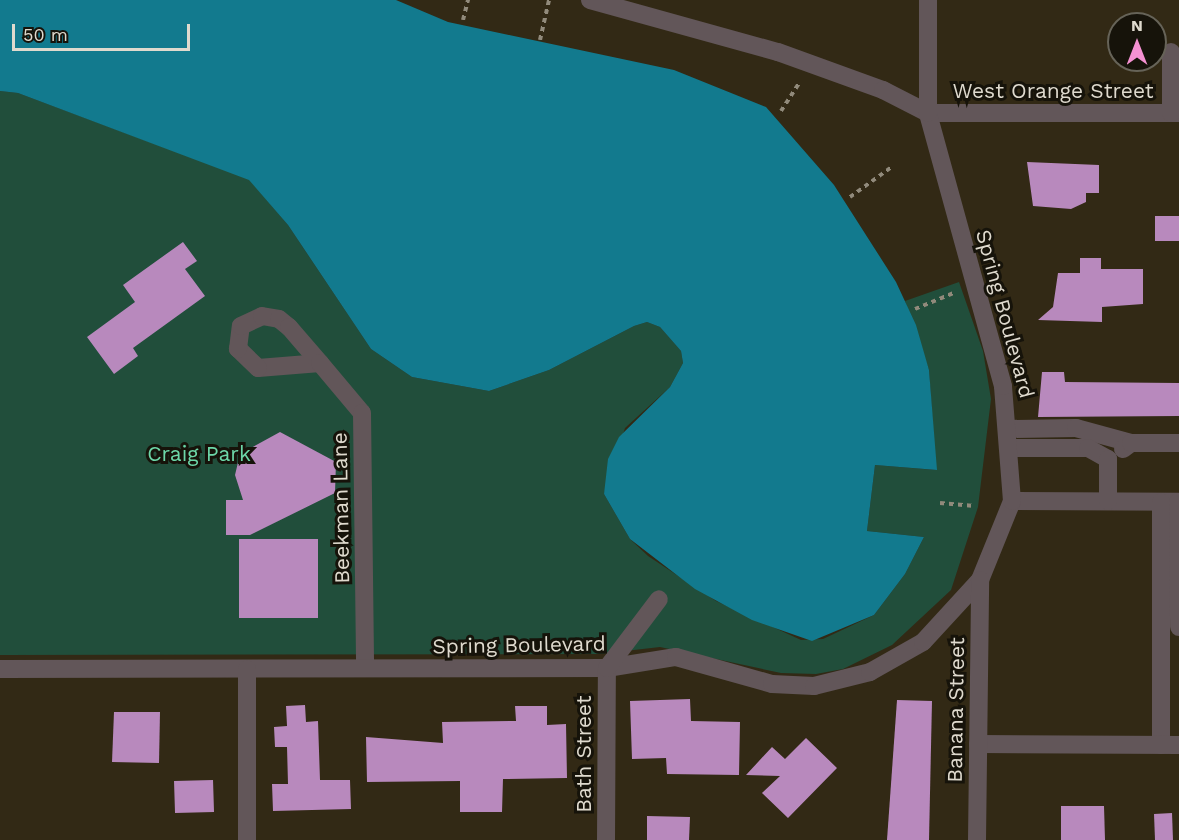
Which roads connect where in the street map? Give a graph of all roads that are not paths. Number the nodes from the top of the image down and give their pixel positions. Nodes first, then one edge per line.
1 (590, 0) edge
2 (928, 0) edge
3 (1171, 52) dead end
4 (928, 113) junction
5 (1175, 113) edge
6 (320, 363) dead end
7 (1010, 429) junction
8 (1131, 442) junction
9 (1179, 442) edge
10 (1010, 448) junction
11 (1108, 459) junction
12 (1012, 501) junction
13 (1108, 501) junction
14 (1173, 502) edge
15 (980, 580) junction
16 (659, 599) dead end
17 (1179, 627) edge
18 (365, 668) junction
19 (607, 668) junction
20 (0, 669) edge
21 (247, 669) junction
22 (978, 744) junction
23 (1170, 745) edge
24 (247, 840) edge
25 (606, 840) edge
26 (977, 840) edge

1 - 4 street
2 - 4 street, Spring Boulevard
3 - 5 street
4 - 5 street, West Orange Street
4 - 7 street, Spring Boulevard
6 - 18 street, Beekman Lane
7 - 8 street
7 - 10 street, Spring Boulevard
8 - 9 street
8 - 11 street
10 - 11 street
10 - 12 street, Spring Boulevard
11 - 13 street
12 - 13 street
12 - 15 street, Spring Boulevard
13 - 14 street
14 - 17 street
14 - 23 street
15 - 19 street, Spring Boulevard
15 - 22 street, Banana Street
16 - 19 street
18 - 19 street, Spring Boulevard
18 - 21 street, Spring Boulevard
19 - 25 street, Bath Street
20 - 21 street, Spring Boulevard
21 - 24 street
22 - 23 street
22 - 26 street, Banana Street

